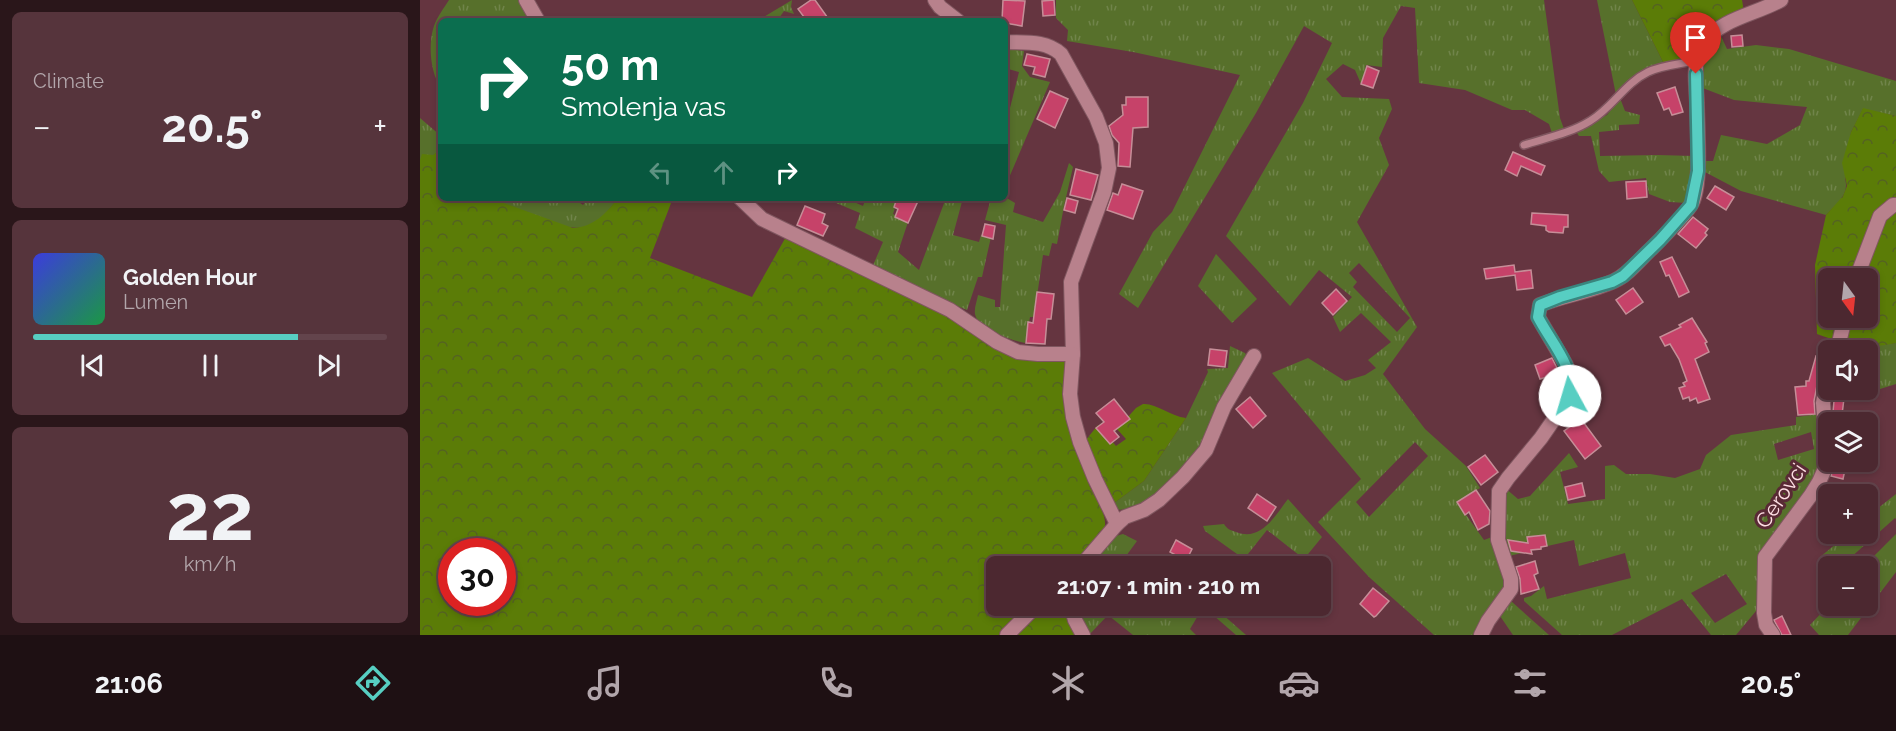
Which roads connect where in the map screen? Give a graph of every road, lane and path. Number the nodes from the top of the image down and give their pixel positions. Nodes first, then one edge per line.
1 (526, 0) edge
2 (935, 0) edge
3 (1782, 0) edge
4 (536, 18) edge
5 (954, 18) edge
6 (1008, 42) edge
7 (1698, 60) junction
8 (1524, 145) dead end
9 (744, 201) edge
10 (1896, 206) edge
11 (1860, 268) edge
12 (1073, 354) junction
13 (1254, 356) dead end
14 (1824, 400) edge
15 (1117, 524) junction
16 (1089, 556) edge
17 (1026, 616) edge
18 (1074, 616) edge
19 (1007, 635) edge
20 (1083, 635) edge
21 (1481, 635) edge
22 (1773, 635) edge

1 - 4 street
2 - 5 street
3 - 7 street
6 - 12 street
7 - 8 lane
7 - 21 street
9 - 12 street
10 - 11 street
12 - 15 street
13 - 15 street
14 - 22 street, Cerovci
15 - 16 street
17 - 19 street
18 - 20 street

